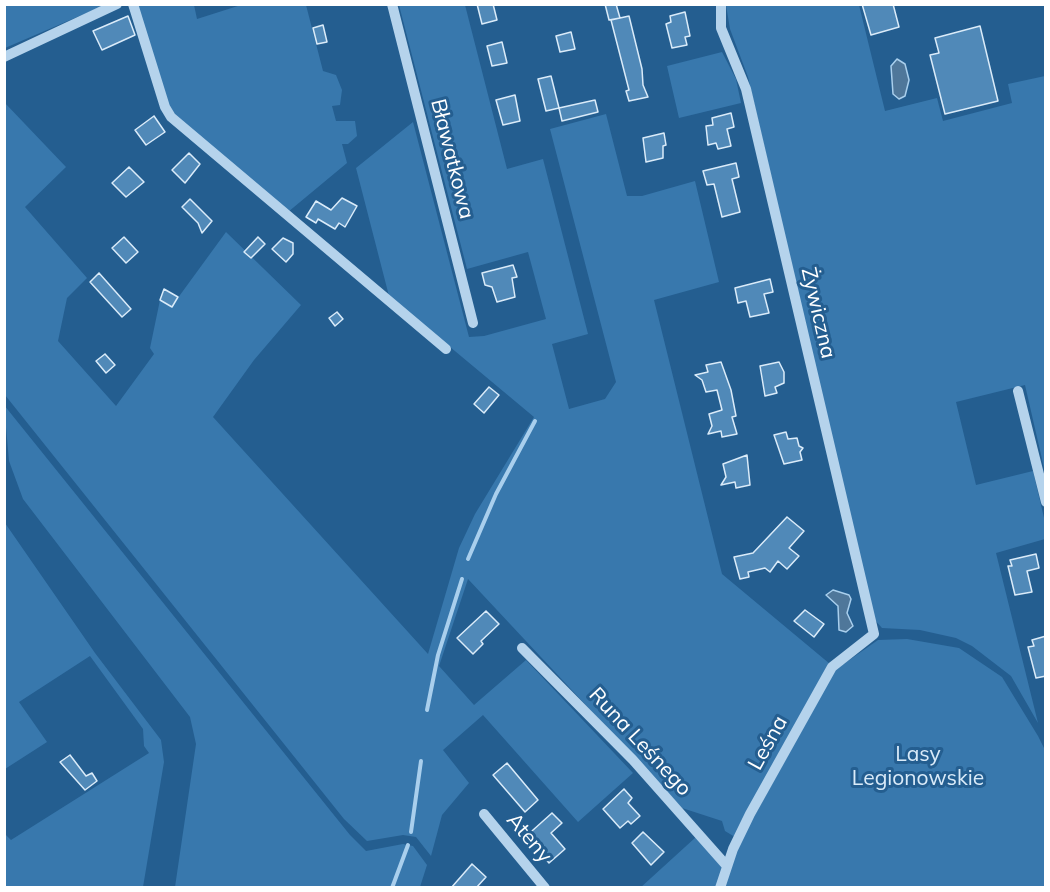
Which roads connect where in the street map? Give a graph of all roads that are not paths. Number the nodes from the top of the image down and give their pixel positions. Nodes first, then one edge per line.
1 (117, 4) edge
2 (133, 4) edge
3 (392, 4) edge
4 (721, 4) edge
5 (4, 57) edge
6 (473, 323) dead end
7 (446, 349) dead end
8 (1018, 391) dead end
9 (1046, 502) edge
10 (874, 634) joint
11 (522, 648) dead end
12 (484, 814) dead end
13 (726, 865) junction
14 (545, 888) edge
15 (720, 888) edge

1 - 5 street
2 - 7 street
3 - 6 street, Bławatkowa
4 - 10 street, Żywiczna
8 - 9 street
10 - 13 street, Leśna
11 - 13 street, Runa Leśnego
12 - 14 street, Ateny
13 - 15 street, Leśna

